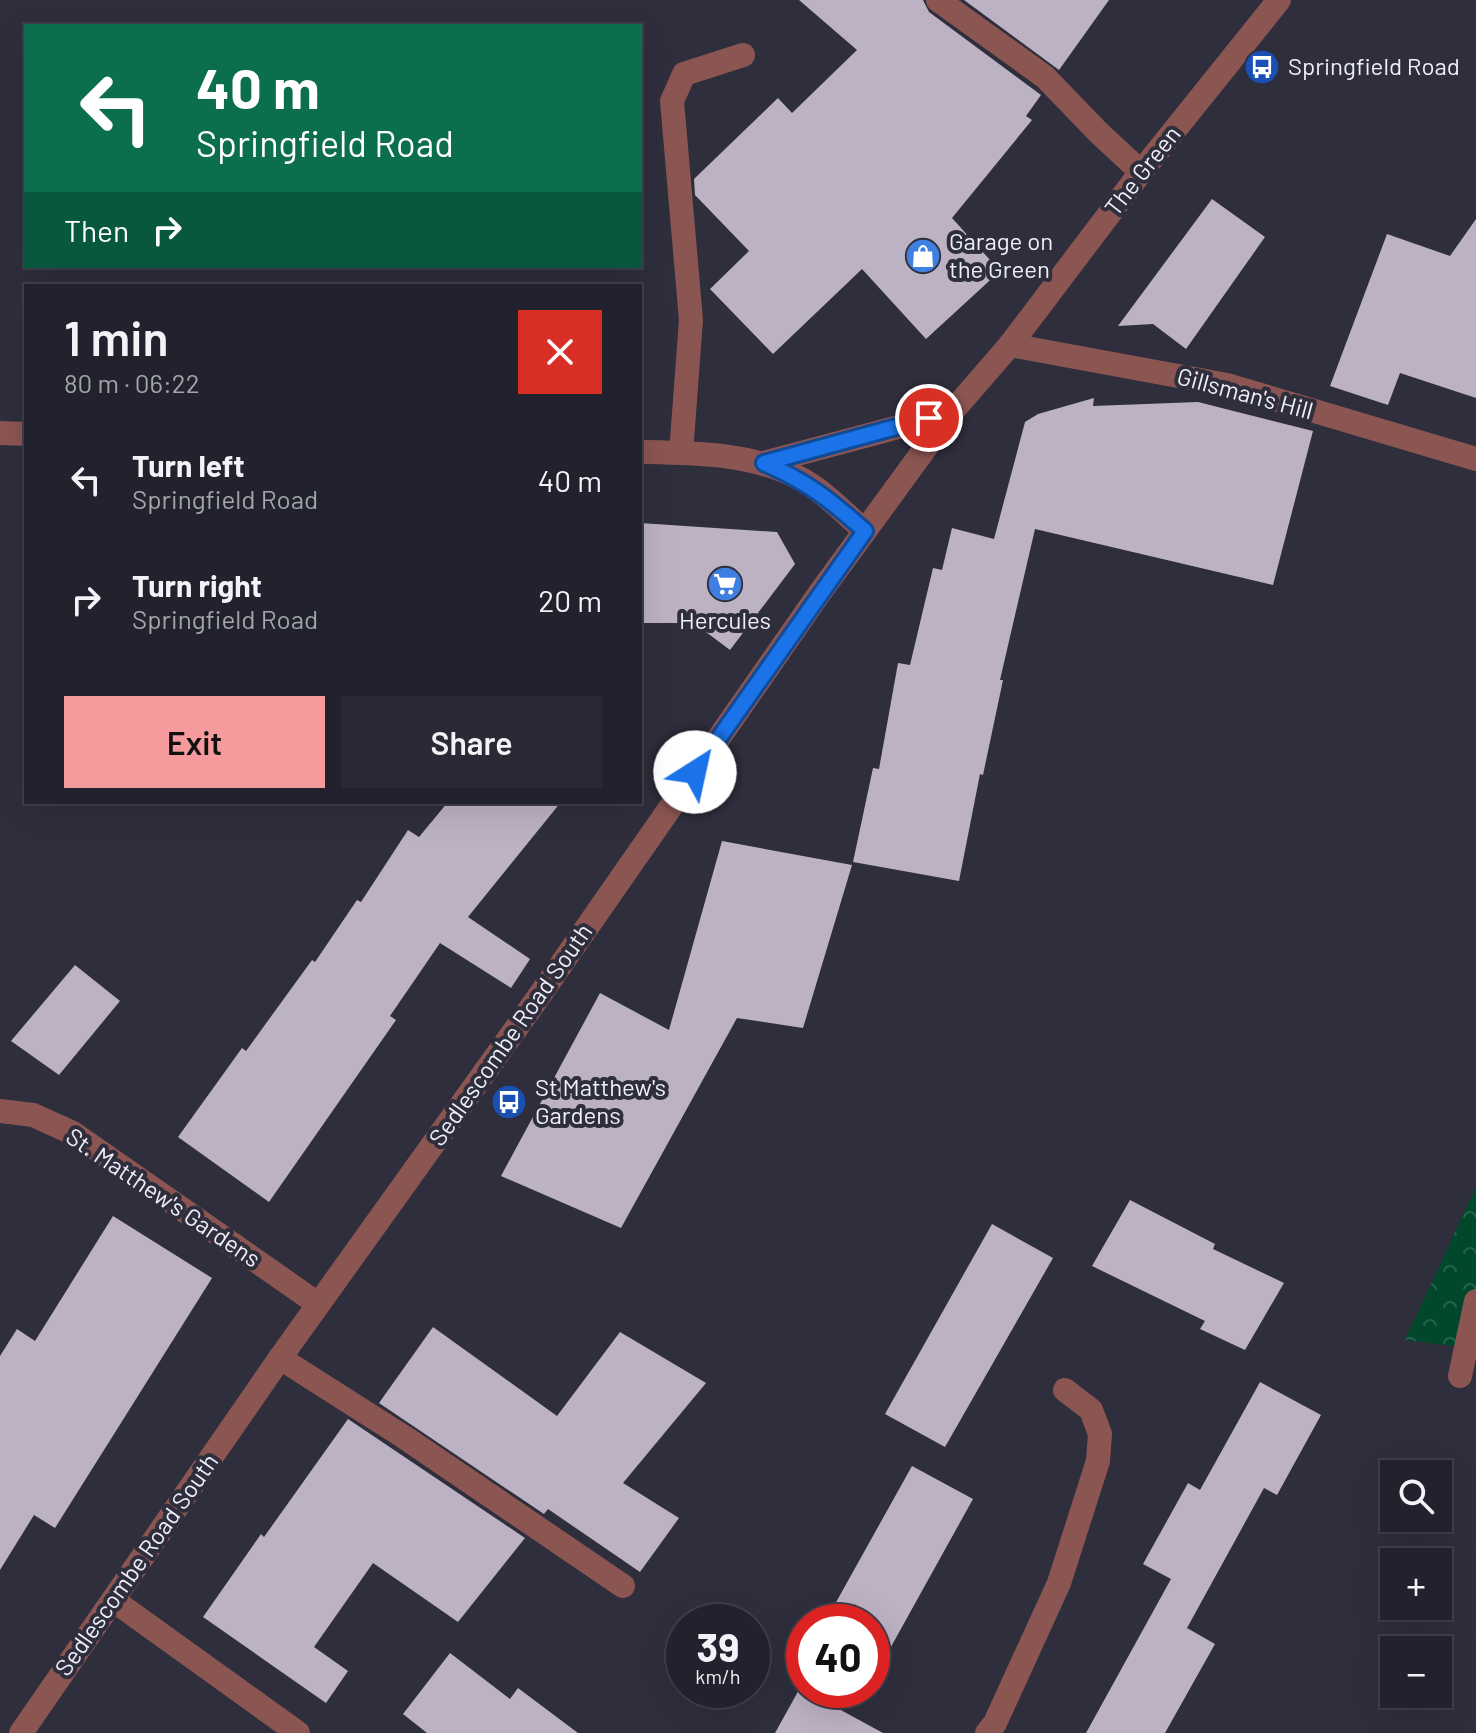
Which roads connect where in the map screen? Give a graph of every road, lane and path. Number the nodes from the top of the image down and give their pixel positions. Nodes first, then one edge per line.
1 (938, 0) edge
2 (1279, 0) edge
3 (743, 55) dead end
4 (1141, 172) junction
5 (1010, 345) junction
6 (951, 413) junction
7 (0, 433) edge
8 (24, 434) edge
9 (642, 452) edge
10 (681, 453) junction
11 (1476, 459) edge
12 (764, 463) junction
13 (865, 531) junction
14 (0, 1111) edge
15 (1476, 1301) edge
16 (318, 1304) junction
17 (280, 1358) junction
18 (1460, 1376) dead end
19 (1065, 1390) dead end
20 (623, 1586) dead end
21 (113, 1600) junction
22 (21, 1733) edge
23 (298, 1733) edge
24 (987, 1733) edge

1 - 4 street
2 - 4 street, The Green
3 - 10 street
4 - 5 street, The Green
5 - 6 street, Sedlescombe Road South
5 - 11 street, Gillsman's Hill
6 - 12 street
6 - 13 street, Sedlescombe Road South
7 - 8 street
9 - 10 street
10 - 12 street
12 - 13 street
13 - 16 street, Sedlescombe Road South
14 - 16 street, St. Matthew's Gardens
15 - 18 street
16 - 17 street, Sedlescombe Road South
17 - 20 street
17 - 21 street, Sedlescombe Road South
19 - 24 street
21 - 22 street, Sedlescombe Road South
21 - 23 street

